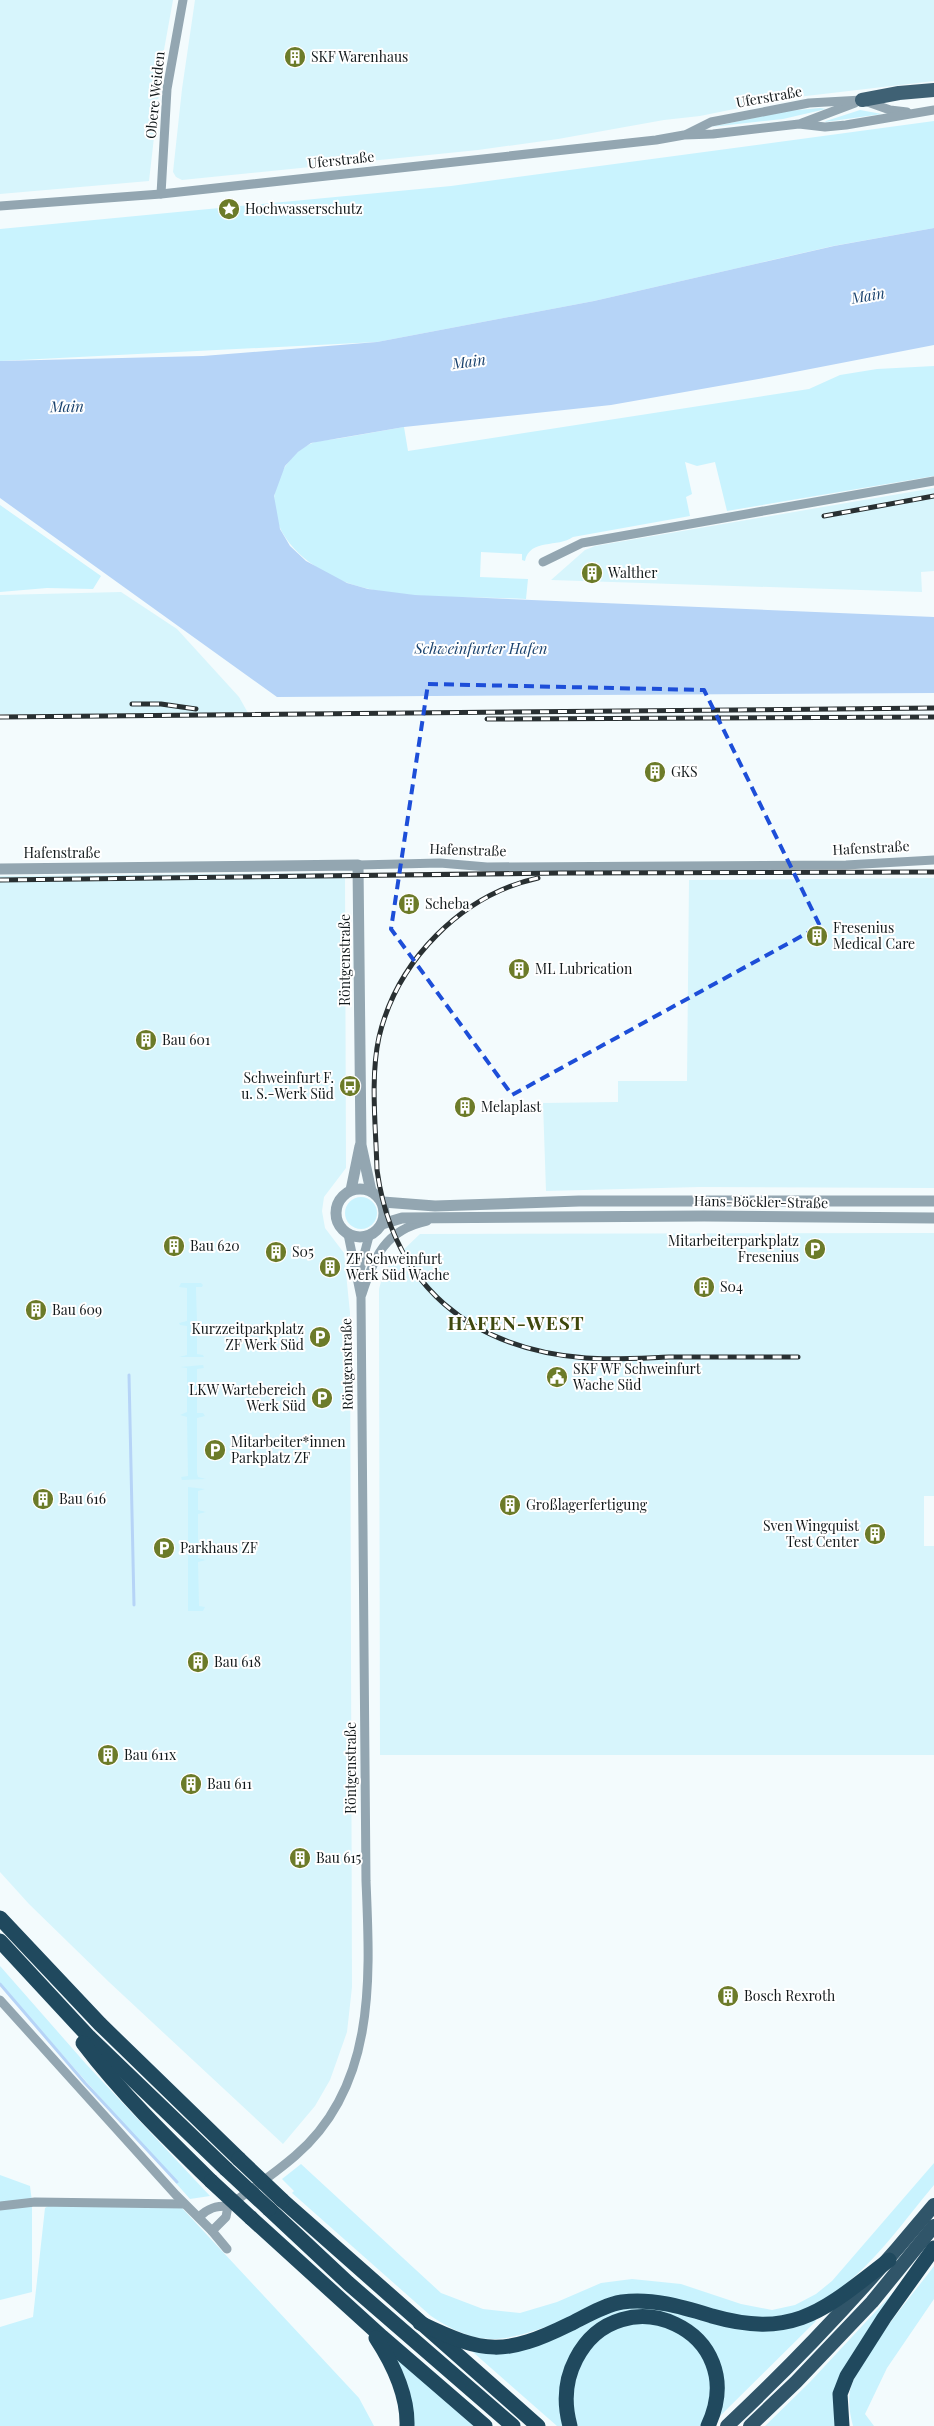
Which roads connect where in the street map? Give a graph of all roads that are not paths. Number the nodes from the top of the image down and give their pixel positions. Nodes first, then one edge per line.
1 (183, 0) edge
2 (934, 90) edge
3 (862, 100) junction
4 (934, 110) edge
5 (915, 113) junction
6 (799, 124) junction
7 (684, 135) junction
8 (162, 194) junction
9 (0, 206) edge
10 (934, 481) edge
11 (543, 562) dead end
12 (934, 860) edge
13 (358, 865) junction
14 (0, 868) edge
15 (360, 1145) junction
16 (352, 1190) junction
17 (371, 1191) junction
18 (653, 1201) junction
19 (934, 1201) edge
20 (383, 1202) junction
21 (579, 1202) junction
22 (869, 1202) junction
23 (512, 1203) junction
24 (579, 1216) junction
25 (653, 1216) junction
26 (512, 1218) junction
27 (934, 1218) edge
28 (435, 1219) junction
29 (869, 1219) junction
30 (382, 1224) junction
31 (348, 1234) junction
32 (369, 1236) junction
33 (358, 1277) junction
34 (361, 1297) junction
35 (0, 1918) edge
36 (0, 1942) edge
37 (0, 2000) edge
38 (54, 2000) junction
39 (184, 2204) junction
40 (934, 2205) edge
41 (0, 2206) edge
42 (228, 2206) junction
43 (199, 2217) junction
44 (934, 2226) edge
45 (212, 2231) junction
46 (934, 2248) edge
47 (226, 2249) dead end
48 (889, 2260) junction
49 (364, 2320) junction
50 (420, 2323) junction
51 (407, 2426) edge
52 (485, 2426) edge
53 (514, 2426) edge
54 (538, 2426) edge
55 (570, 2426) edge
56 (708, 2426) edge
57 (728, 2426) edge
58 (750, 2426) edge
59 (842, 2426) edge

1 - 8 street, Obere Weiden
2 - 3 main road
3 - 5 street, Uferstraße
3 - 6 street, Uferstraße
3 - 7 street, Uferstraße
4 - 5 street, Uferstraße
5 - 6 street, Uferstraße
6 - 7 street, Uferstraße
7 - 8 street, Uferstraße
8 - 9 street, Uferstraße
10 - 11 street
12 - 13 street, Hafenstraße
13 - 14 street, Hafenstraße
13 - 15 street, Röntgenstraße
15 - 16 street, Röntgenstraße
15 - 17 street, Röntgenstraße
16 - 17 street
16 - 31 street
17 - 20 street
18 - 21 street, Hans-Böckler-Straße
18 - 22 street, Hans-Böckler-Straße
18 - 25 street
19 - 22 street, Hans-Böckler-Straße
20 - 23 street, Hans-Böckler-Straße
20 - 30 street
21 - 23 street, Hans-Böckler-Straße
21 - 24 street
22 - 29 street
23 - 26 street
24 - 25 street, Hans-Böckler-Straße
24 - 26 street, Hans-Böckler-Straße
25 - 29 street, Hans-Böckler-Straße
26 - 28 street, Hans-Böckler-Straße
27 - 29 street, Hans-Böckler-Straße
28 - 30 street, Hans-Böckler-Straße
28 - 34 street
30 - 32 street
31 - 32 street
31 - 33 street, Röntgenstraße
32 - 33 street, Röntgenstraße
33 - 34 street, Röntgenstraße
34 - 42 street, Röntgenstraße
35 - 50 highway, bridge
36 - 38 highway
37 - 39 street
38 - 49 highway, bridge
38 - 53 highway, bridge
39 - 41 street
39 - 43 street
40 - 48 highway
42 - 43 street, Röntgenstraße
42 - 45 street, Röntgenstraße
43 - 45 street
44 - 58 highway
45 - 47 street
46 - 59 highway
48 - 50 highway
48 - 57 highway
49 - 51 highway
49 - 52 highway
50 - 54 highway
55 - 56 highway

